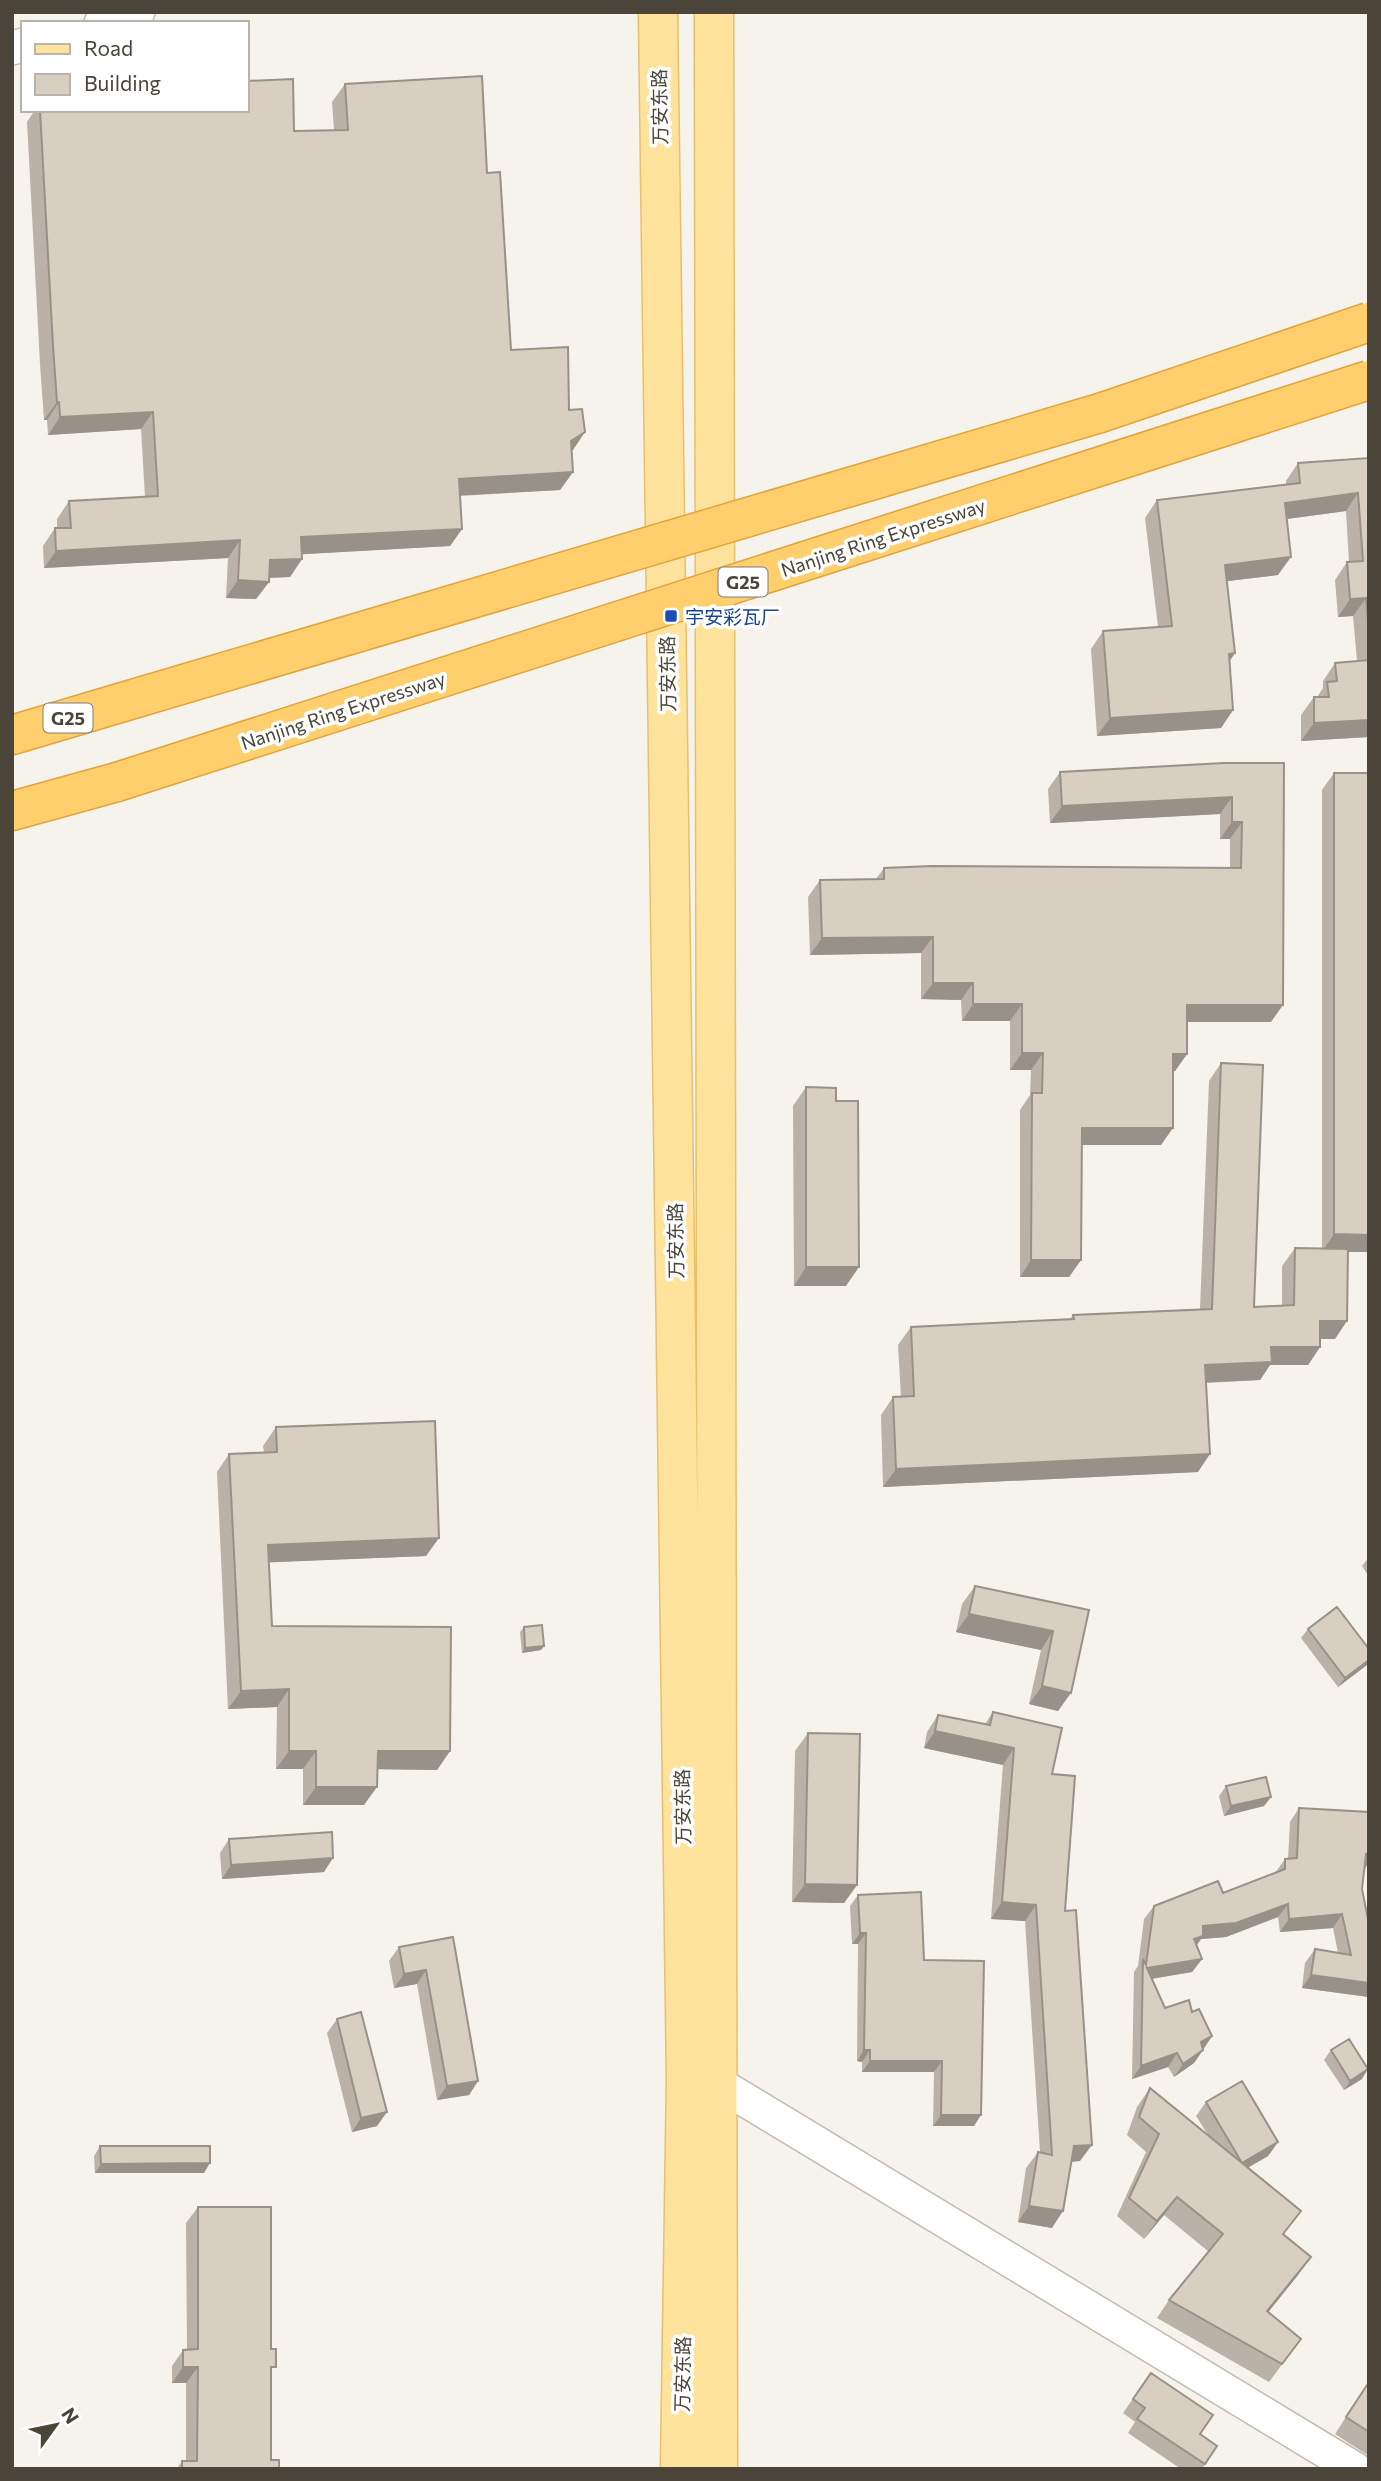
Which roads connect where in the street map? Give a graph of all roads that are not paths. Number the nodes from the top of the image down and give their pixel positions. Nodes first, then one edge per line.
1 (138, 12) edge
2 (658, 12) edge
3 (714, 12) edge
4 (108, 21) edge
5 (1369, 322) edge
6 (1369, 380) edge
7 (12, 735) edge
8 (12, 811) edge
9 (702, 2082) junction
10 (680, 2469) edge
11 (718, 2469) edge
12 (1355, 2469) edge

1 - 4 street
2 - 9 main road, 万安东路
3 - 9 main road, 万安东路
5 - 7 highway, G25, bridge
6 - 8 highway, Nanjing Ring Expressway / G25, bridge
9 - 10 main road, 万安东路
9 - 11 main road, 万安东路
9 - 12 street

